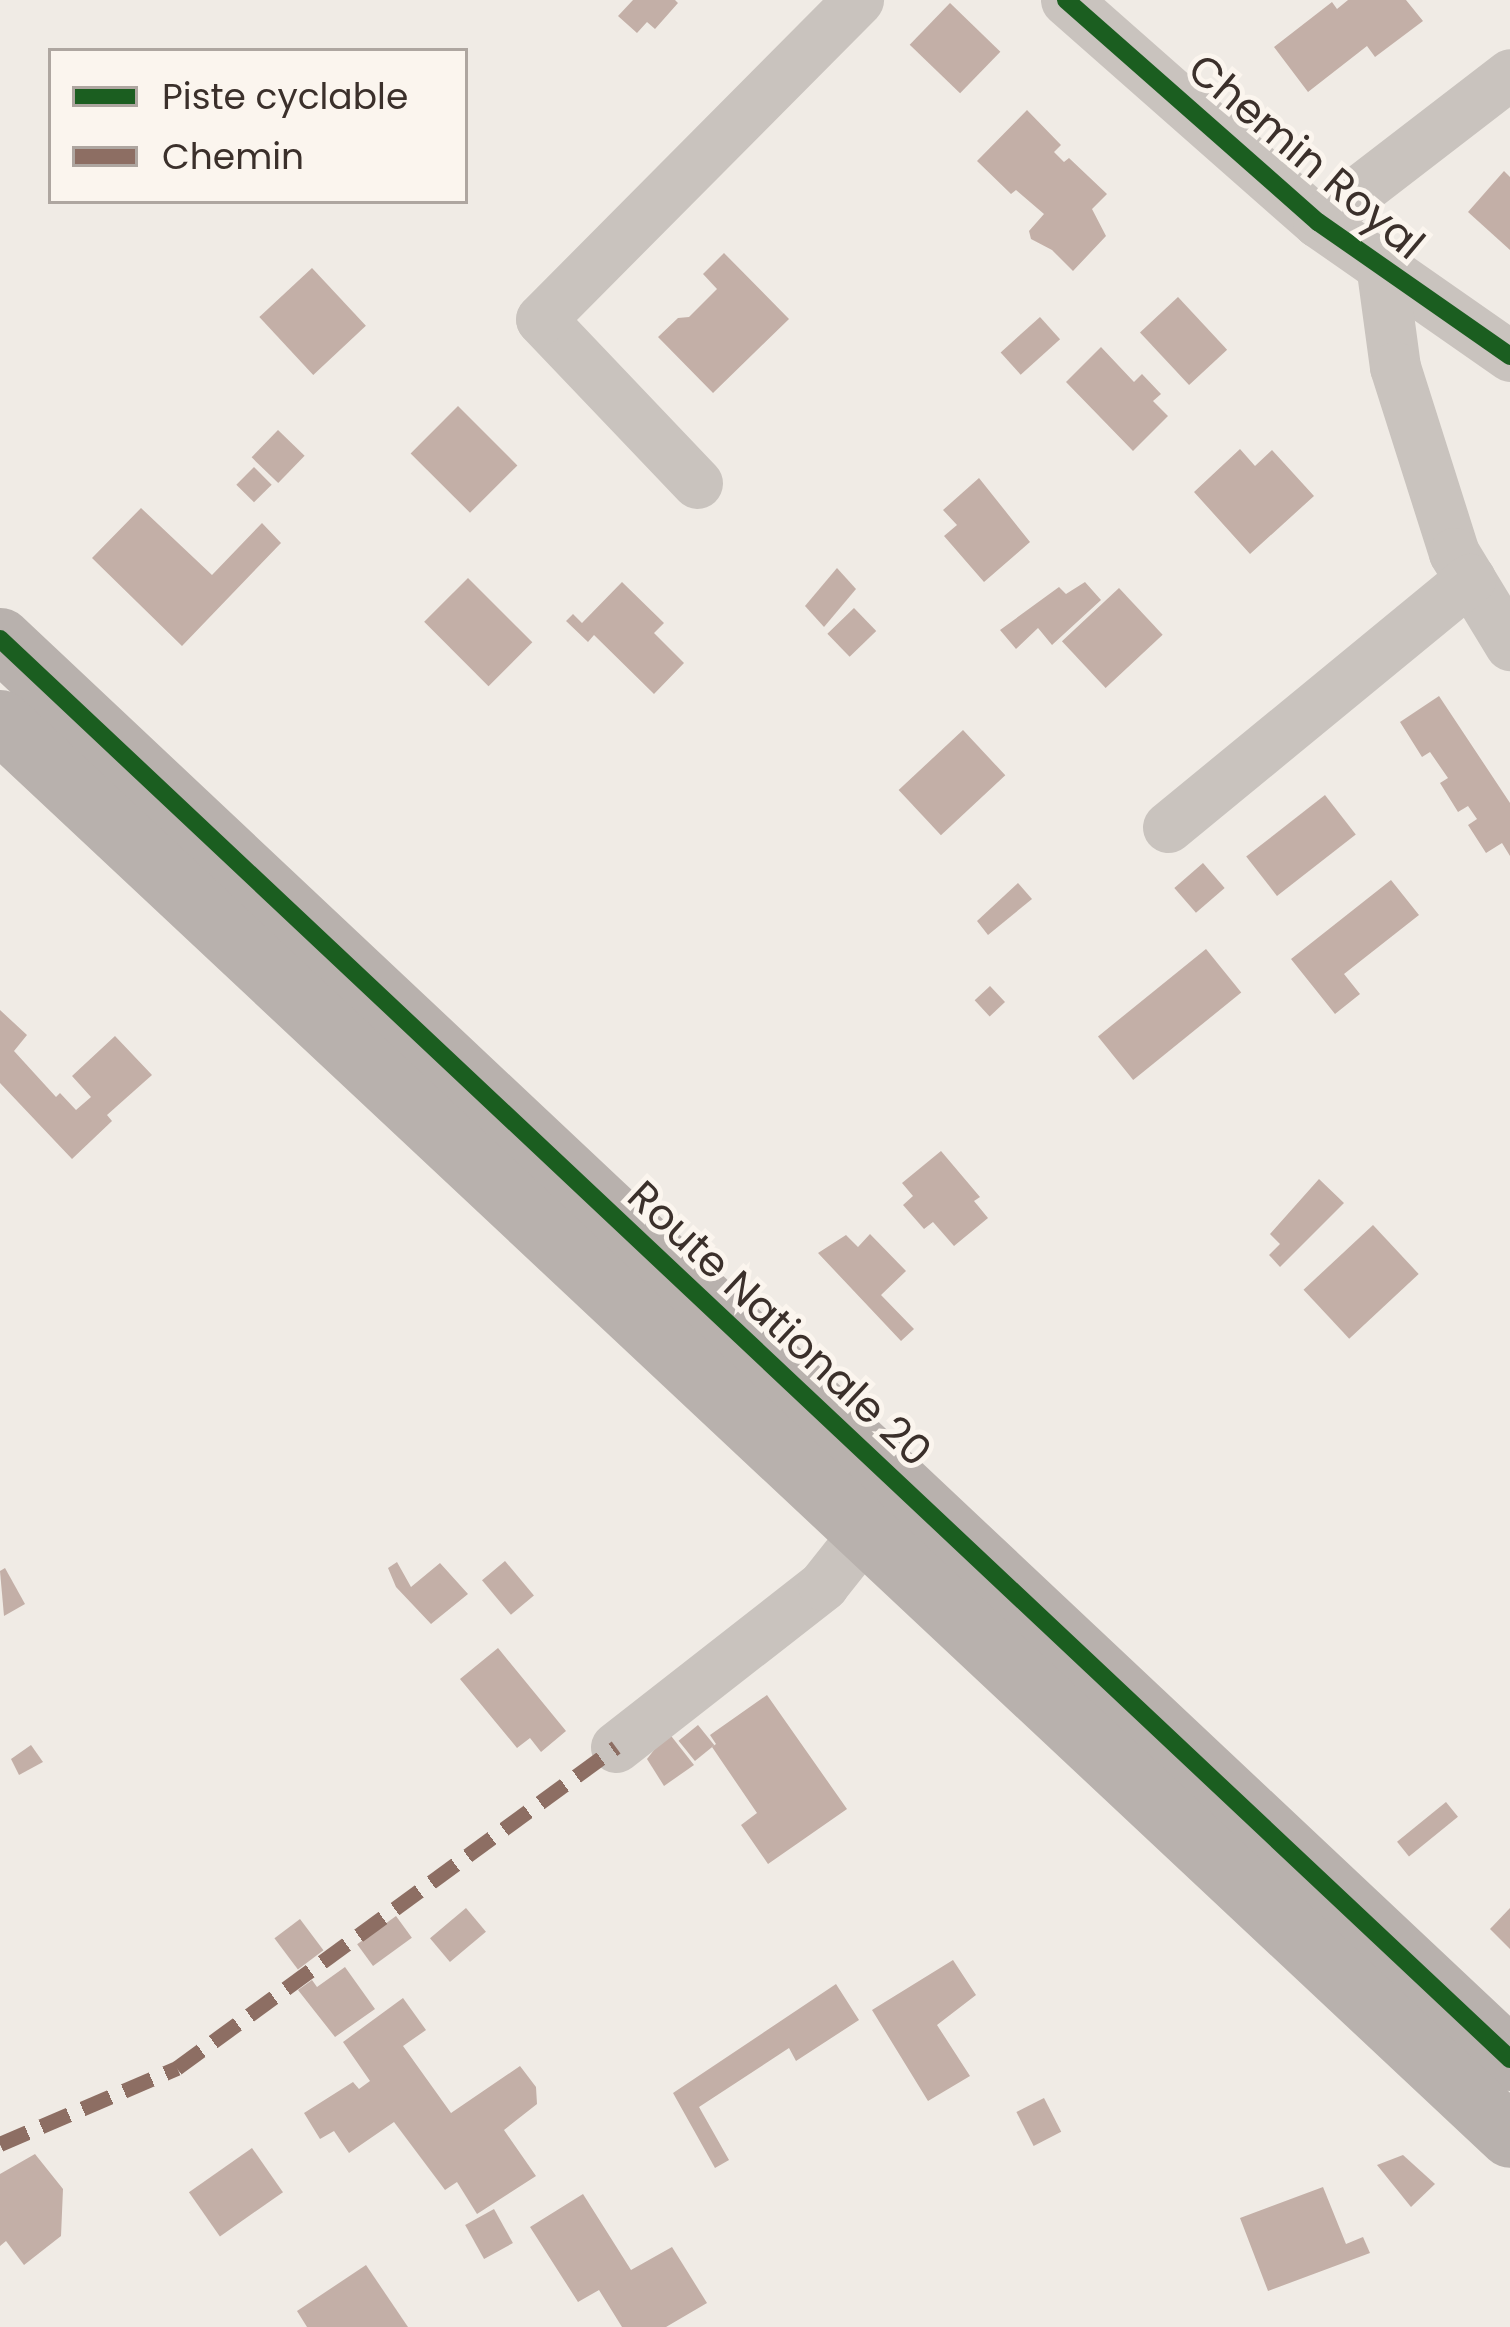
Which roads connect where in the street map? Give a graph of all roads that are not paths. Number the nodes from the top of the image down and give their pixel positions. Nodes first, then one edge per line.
1 (859, 0) edge
2 (1066, 0) edge
3 (1510, 74) edge
4 (1318, 222) junction
5 (1382, 272) junction
6 (1510, 356) edge
7 (697, 483) dead end
8 (1470, 579) junction
9 (0, 639) edge
10 (1510, 645) edge
11 (0, 721) edge
12 (1168, 827) dead end
13 (866, 1531) junction
14 (616, 1747) dead end
15 (1510, 2060) edge
16 (1510, 2136) edge

1 - 7 street
2 - 4 street, Chemin Royal
3 - 4 street
4 - 5 street, Chemin Royal
5 - 6 street, Chemin Royal
5 - 8 street
8 - 10 street
8 - 12 street
9 - 15 main road, Route Nationale 20
11 - 13 main road
13 - 14 street
13 - 16 main road

